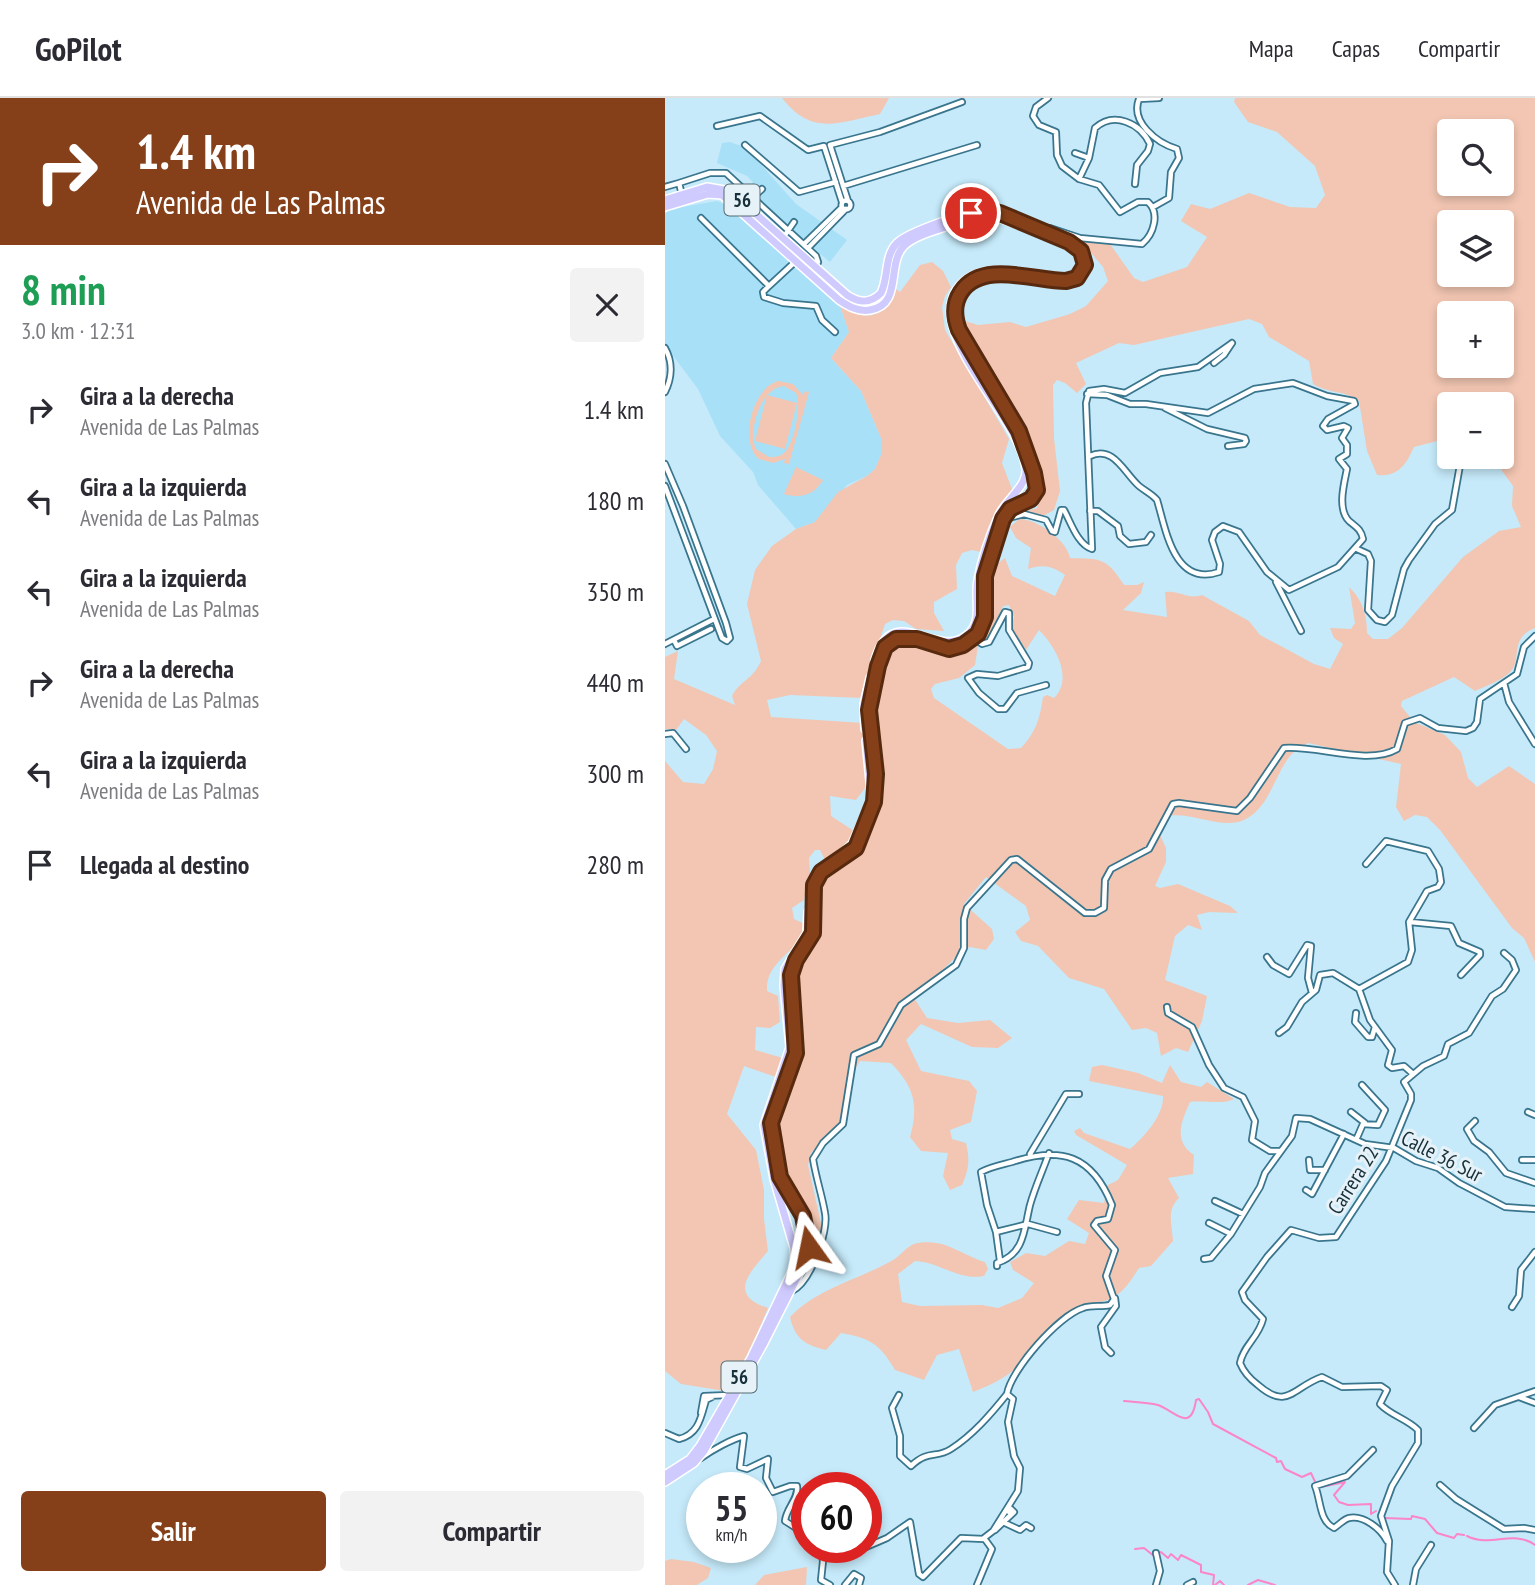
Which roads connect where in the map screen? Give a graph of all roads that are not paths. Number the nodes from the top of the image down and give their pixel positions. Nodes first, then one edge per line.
1 (1048, 98) edge
2 (1159, 98) edge
3 (962, 102) dead end
4 (717, 126) dead end
5 (745, 145) dead end
6 (977, 145) dead end
7 (1075, 153) dead end
8 (1089, 158) junction
9 (1076, 178) junction
10 (836, 182) junction
11 (679, 183) junction
12 (1135, 184) dead end
13 (843, 186) junction
14 (665, 187) edge
15 (762, 188) dead end
16 (681, 195) junction
17 (752, 198) junction
18 (665, 200) edge
19 (845, 205) junction
20 (665, 207) edge
21 (1153, 207) junction
22 (750, 208) junction
23 (701, 218) dead end
24 (793, 221) dead end
25 (787, 229) junction
26 (1042, 230) junction
27 (778, 234) junction
28 (785, 241) junction
29 (806, 246) junction
30 (796, 260) junction
31 (807, 261) junction
32 (769, 286) junction
33 (835, 332) dead end
34 (665, 348) edge
35 (1213, 363) dead end
36 (665, 392) edge
37 (1087, 394) junction
38 (1164, 407) junction
39 (1228, 446) dead end
40 (1090, 456) junction
41 (665, 464) edge
42 (1459, 469) edge
43 (1025, 480) junction
44 (1036, 481) junction
45 (665, 486) edge
46 (1014, 492) junction
47 (1023, 503) junction
48 (1090, 511) junction
49 (1151, 535) dead end
50 (996, 539) junction
51 (1357, 549) junction
52 (1274, 579) junction
53 (714, 618) junction
54 (708, 622) junction
55 (1301, 631) dead end
56 (1535, 636) edge
57 (973, 638) junction
58 (674, 640) junction
59 (665, 644) edge
60 (1504, 683) junction
61 (1046, 685) dead end
62 (665, 734) edge
63 (1535, 744) edge
64 (686, 749) dead end
65 (1366, 863) dead end
66 (1409, 922) junction
67 (1504, 953) dead end
68 (1267, 957) dead end
69 (1461, 975) dead end
70 (1359, 989) junction
71 (1313, 993) junction
72 (1167, 1007) dead end
73 (1356, 1013) dead end
74 (1375, 1027) junction
75 (1279, 1033) dead end
76 (1413, 1074) junction
77 (1362, 1085) dead end
78 (1079, 1094) dead end
79 (1351, 1112) dead end
80 (1528, 1112) dead end
81 (1535, 1115) edge
82 (1475, 1121) dead end
83 (1365, 1123) junction
84 (1344, 1134) junction
85 (1356, 1140) junction
86 (1392, 1147) junction
87 (1281, 1151) junction
88 (1049, 1153) junction
89 (1030, 1155) junction
90 (1309, 1160) dead end
91 (1522, 1160) dead end
92 (1535, 1160) edge
93 (1326, 1170) junction
94 (1535, 1183) edge
95 (1307, 1191) dead end
96 (1215, 1201) dead end
97 (797, 1206) junction
98 (1535, 1209) edge
99 (783, 1210) junction
100 (1243, 1214) junction
101 (1209, 1223) dead end
102 (1028, 1224) junction
103 (996, 1232) junction
104 (1057, 1232) dead end
105 (1231, 1234) junction
106 (809, 1247) junction
107 (794, 1248) junction
108 (1535, 1252) edge
109 (1204, 1259) dead end
110 (790, 1291) junction
111 (1114, 1299) junction
112 (1512, 1307) dead end
113 (1111, 1353) dead end
114 (1535, 1392) edge
115 (1007, 1394) junction
116 (729, 1395) junction
117 (898, 1395) dead end
118 (713, 1397) junction
119 (1518, 1397) junction
120 (1535, 1403) edge
121 (719, 1412) junction
122 (1473, 1428) dead end
123 (665, 1433) edge
124 (1373, 1450) dead end
125 (698, 1459) junction
126 (665, 1475) edge
127 (665, 1482) edge
128 (1440, 1485) dead end
129 (791, 1486) edge
130 (791, 1506) edge
131 (1010, 1513) dead end
132 (1005, 1523) junction
133 (791, 1527) edge
134 (1031, 1528) dead end
135 (1535, 1530) edge
136 (993, 1531) junction
137 (983, 1539) junction
138 (882, 1540) edge
139 (1389, 1545) junction
140 (1431, 1545) dead end
141 (1156, 1553) dead end
142 (823, 1563) edge
143 (1193, 1582) dead end
144 (830, 1585) edge
145 (845, 1585) edge
146 (859, 1585) edge
147 (977, 1585) edge
148 (1156, 1585) edge
149 (1187, 1585) edge
150 (1395, 1585) edge
151 (1413, 1585) edge

1 - 9 street
2 - 21 street
3 - 13 street
4 - 10 street
5 - 10 street
6 - 13 street
7 - 8 street
8 - 9 street
8 - 12 street
9 - 21 street
10 - 19 street
11 - 14 street
11 - 16 street
11 - 17 street
13 - 19 street
15 - 17 street
16 - 18 main road, 56
16 - 22 main road, 56
17 - 22 street
17 - 25 street
19 - 29 street
20 - 30 main road, 56
21 - 26 street
22 - 27 main road, 56
23 - 32 street
24 - 25 street
25 - 27 street
25 - 28 street
25 - 29 street
26 - 31 main road, 56
26 - 44 main road, 56
27 - 28 main road, 56
28 - 31 main road, 56
29 - 31 street
30 - 32 street
30 - 43 main road, 56
32 - 33 street
34 - 36 street
35 - 37 street
37 - 38 street
37 - 40 street
38 - 39 street
38 - 51 street
40 - 48 street
40 - 52 street
41 - 53 street
42 - 51 street
43 - 44 main road
43 - 46 main road, 56
44 - 47 main road
45 - 53 street
46 - 47 main road
46 - 99 main road, 56
47 - 50 main road
48 - 49 street
48 - 50 street
50 - 57 main road
51 - 52 street
52 - 55 street
53 - 54 street
54 - 58 street
54 - 58 street
56 - 60 street
57 - 61 street
57 - 97 main road
58 - 59 street
60 - 63 street
60 - 110 street
62 - 64 street
65 - 66 street
66 - 69 street
66 - 70 street
67 - 76 street
68 - 71 street
70 - 71 street
70 - 74 street
71 - 75 street
72 - 87 street
73 - 74 street
74 - 76 street
76 - 86 street, Carrera 22
77 - 83 street
78 - 89 street
79 - 83 street
80 - 81 street
82 - 94 street
83 - 85 street
84 - 85 street, Calle 36 Sur
84 - 87 street, Calle 36 Sur
84 - 93 street
85 - 86 street, Calle 36 Sur
86 - 98 street, Calle 36 Sur
86 - 139 street, Carrera 22
87 - 100 street
88 - 89 street
88 - 102 street
88 - 111 street
89 - 103 street
90 - 93 street
91 - 92 street
93 - 95 street
96 - 100 street
97 - 99 main road
97 - 106 main road
99 - 107 main road, 56
100 - 105 street
101 - 105 street
102 - 103 street
102 - 103 street
102 - 104 street
105 - 109 street
106 - 107 main road
106 - 110 main road, 56
107 - 116 main road, 56
108 - 112 street
110 - 125 main road, 56
111 - 113 street
111 - 115 street
114 - 119 street
114 - 120 street
115 - 117 street
115 - 136 street
116 - 118 street
116 - 121 main road, 56
118 - 121 street
118 - 123 street
119 - 120 street
119 - 122 street
121 - 126 main road, 56
124 - 139 street
125 - 127 main road, 56
125 - 129 street
128 - 135 street
130 - 133 street
131 - 132 street
132 - 134 street
132 - 136 street
136 - 137 street
137 - 138 street
137 - 147 street
139 - 150 street
140 - 151 street
141 - 148 street
142 - 144 street
143 - 149 street
145 - 146 street

